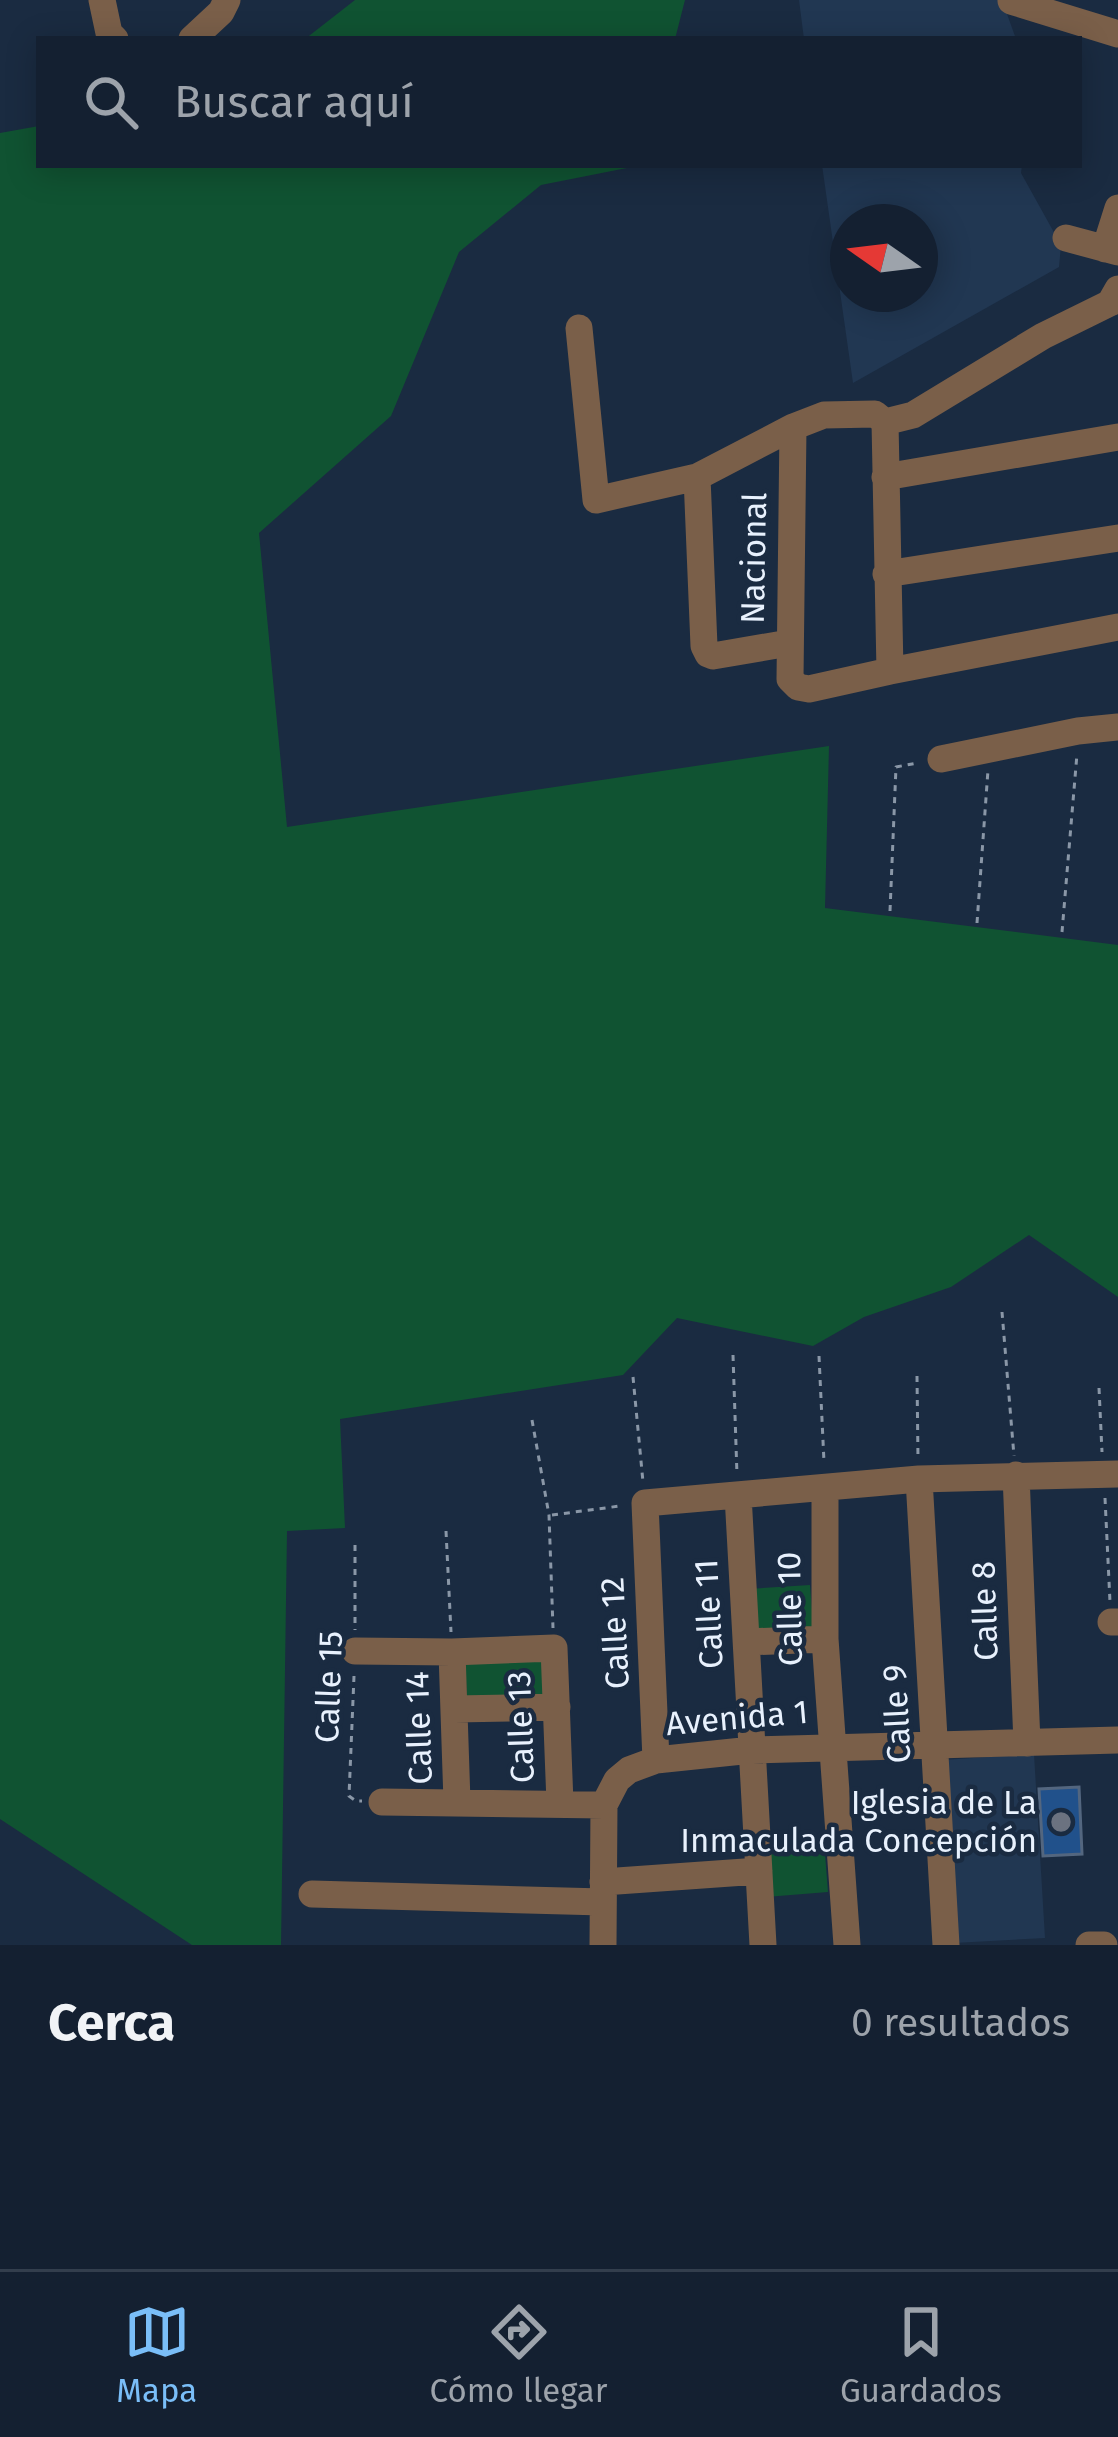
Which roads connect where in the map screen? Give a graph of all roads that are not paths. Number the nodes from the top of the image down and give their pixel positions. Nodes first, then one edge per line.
1 (102, 0) edge
2 (227, 0) edge
3 (1011, 1) edge
4 (1064, 19) edge
5 (1118, 34) edge
6 (112, 36) edge
7 (195, 36) edge
8 (1118, 208) edge
9 (1066, 238) dead end
10 (1112, 251) edge
11 (1118, 289) edge
12 (578, 328) dead end
13 (885, 422) junction
14 (793, 427) junction
15 (1118, 437) edge
16 (885, 476) junction
17 (697, 477) junction
18 (1118, 538) edge
19 (886, 574) junction
20 (1118, 627) edge
21 (788, 643) junction
22 (890, 670) junction
23 (1118, 727) edge
24 (941, 759) road end
25 (1111, 1474) edge
26 (1016, 1475) junction
27 (919, 1479) junction
28 (825, 1488) junction
29 (738, 1495) junction
30 (825, 1639) junction
31 (747, 1642) junction
32 (355, 1651) road end
33 (452, 1652) junction
34 (557, 1706) junction
35 (455, 1709) junction
36 (1118, 1740) edge
37 (1027, 1743) junction
38 (832, 1747) junction
39 (936, 1747) junction
40 (752, 1750) junction
41 (656, 1760) junction
42 (382, 1802) road end
43 (458, 1802) junction
44 (560, 1803) junction
45 (604, 1805) junction
46 (759, 1871) junction
47 (603, 1892) junction
48 (313, 1894) dead end
49 (603, 1945) edge
50 (763, 1945) edge
51 (847, 1945) edge
52 (946, 1945) edge
53 (1089, 1945) edge
54 (1104, 1945) edge

1 - 6 street
2 - 7 street
3 - 4 street
4 - 5 street
8 - 10 street
9 - 10 street
11 - 13 street
12 - 17 street
13 - 14 street
13 - 16 street
14 - 17 street
14 - 21 street, Nacional
15 - 16 street
16 - 19 street
17 - 21 street
18 - 19 street
19 - 22 street
20 - 22 street
21 - 22 street, Nacional
23 - 24 street
25 - 26 street
26 - 27 street
26 - 37 street, Calle 8
27 - 28 street
27 - 39 street, Calle 9
28 - 29 street
28 - 30 street, Calle 10
29 - 31 street, Calle 11
29 - 41 street, Calle 12
30 - 31 street
30 - 38 street, Calle 10
31 - 40 street, Calle 11
32 - 33 street
33 - 34 street, Calle 13
33 - 35 street, Calle 14
34 - 35 street
34 - 44 street, Calle 13
35 - 43 street, Calle 14
36 - 37 street, Avenida 1
37 - 39 street, Avenida 1
38 - 39 street, Avenida 1
38 - 40 street, Avenida 1
38 - 51 street, Calle 10
39 - 52 street, Calle 9
40 - 41 street, Avenida 1
40 - 46 street, Calle 11
41 - 45 street, Avenida 1
42 - 43 street
43 - 44 street
44 - 45 street
45 - 47 street
46 - 47 street
46 - 50 street, Calle 11
47 - 48 street
47 - 49 street
53 - 54 street

